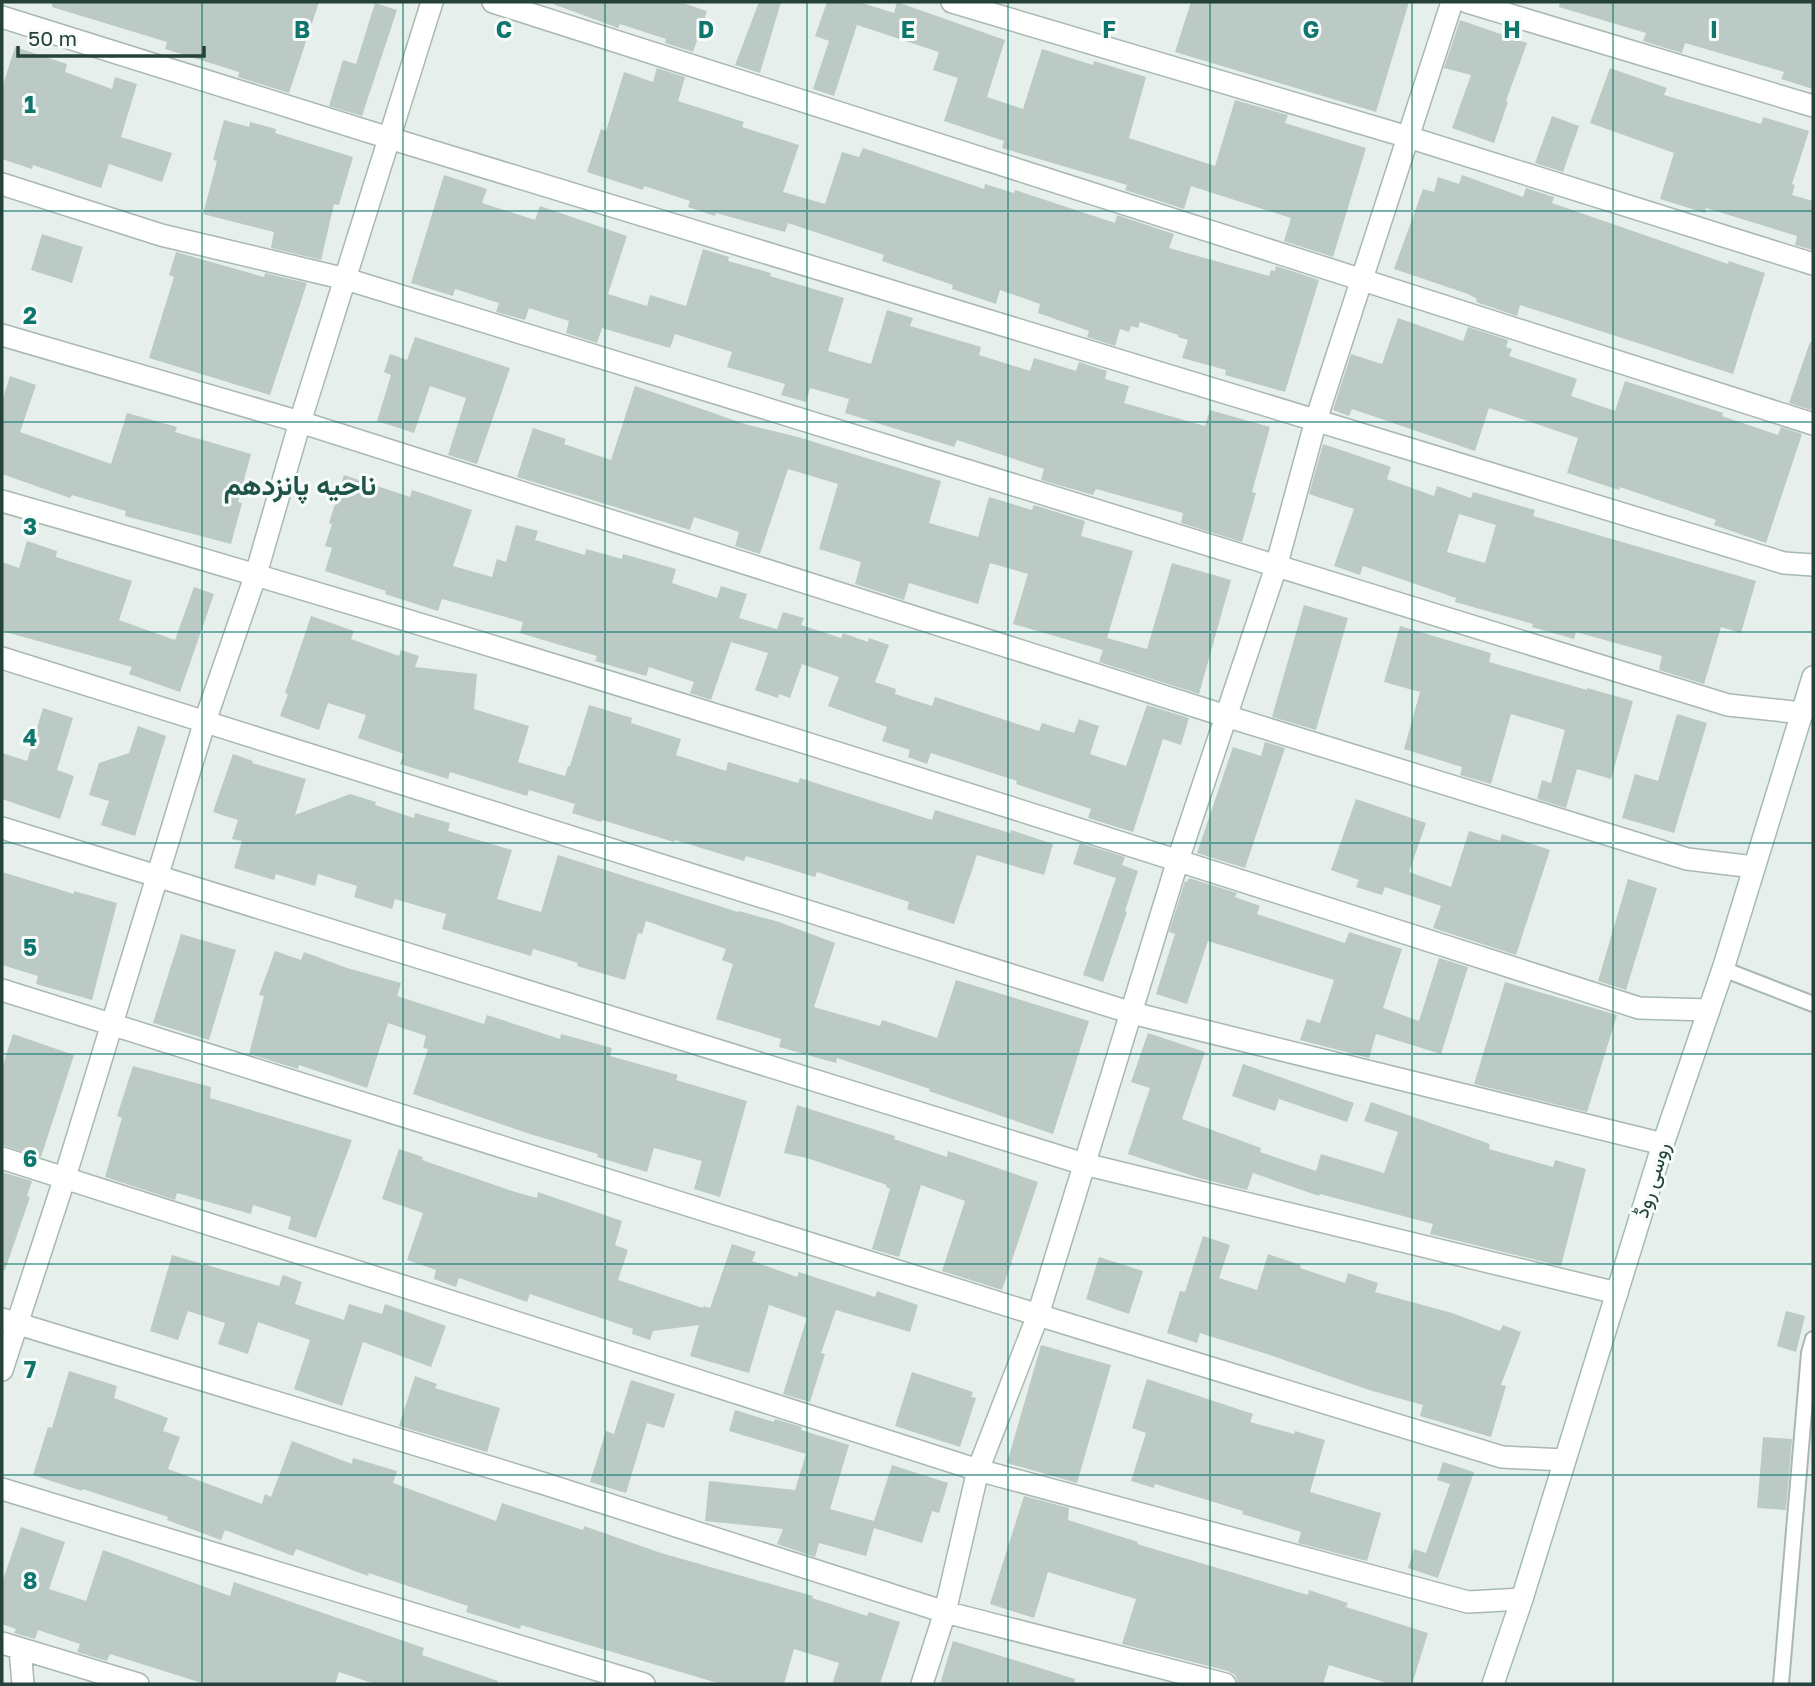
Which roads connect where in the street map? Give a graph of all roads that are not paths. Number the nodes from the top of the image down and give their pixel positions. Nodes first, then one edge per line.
1 (432, 2) edge
2 (493, 2) edge
3 (952, 2) edge
4 (1452, 2) edge
5 (1467, 2) edge
6 (2, 17) edge
7 (1813, 106) edge
8 (1408, 137) junction
9 (389, 138) junction
10 (2, 184) edge
11 (1813, 264) edge
12 (345, 279) junction
13 (1362, 281) junction
14 (2, 335) edge
15 (1316, 420) junction
16 (300, 422) junction
17 (1813, 424) edge
18 (2, 500) edge
19 (1813, 565) edge
20 (1276, 567) junction
21 (256, 573) junction
22 (2, 658) edge
23 (1813, 677) edge
24 (1803, 713) junction
25 (1226, 716) junction
26 (205, 721) junction
27 (2, 828) edge
28 (1178, 860) junction
29 (1754, 867) junction
30 (158, 876) junction
31 (1723, 970) junction
32 (2, 990) edge
33 (1813, 1004) edge
34 (1709, 1010) junction
35 (1132, 1013) junction
36 (112, 1023) junction
37 (1663, 1144) junction
38 (2, 1158) edge
39 (1084, 1164) junction
40 (65, 1177) junction
41 (1617, 1293) junction
42 (1038, 1315) junction
43 (9, 1321) edge
44 (1813, 1339) edge
45 (2, 1370) edge
46 (1565, 1460) junction
47 (978, 1470) junction
48 (2, 1489) edge
49 (1522, 1599) junction
50 (945, 1612) junction
51 (11, 1646) edge
52 (23, 1684) edge
53 (138, 1684) edge
54 (645, 1684) edge
55 (922, 1684) edge
56 (1225, 1684) edge
57 (1493, 1684) edge
58 (1781, 1684) edge

1 - 9 street
2 - 13 street
3 - 8 street
4 - 8 street
5 - 7 street
6 - 9 street
8 - 11 street
8 - 13 street
9 - 12 street
9 - 15 street
10 - 12 street
12 - 16 street
12 - 20 street
13 - 15 street
13 - 17 street
14 - 16 street
15 - 19 street
15 - 20 street
16 - 21 street
16 - 25 street
18 - 21 street
20 - 24 street
20 - 25 street
21 - 26 street
21 - 28 street
22 - 26 street
23 - 24 street, روسی روڈ
24 - 29 street, روسی روڈ
25 - 28 street
25 - 29 street
26 - 30 street
26 - 35 street
27 - 30 street
28 - 34 street
28 - 35 street
29 - 31 street, روسی روڈ
30 - 36 street
30 - 39 street
31 - 33 lane
31 - 34 street, روسی روڈ
32 - 36 street
34 - 37 street, روسی روڈ
35 - 37 street
35 - 39 street
36 - 40 street
36 - 42 street
37 - 41 street, روسی روڈ
38 - 40 street
39 - 41 street
39 - 42 street
40 - 43 street
40 - 47 street
41 - 46 street, روسی روڈ
42 - 46 street
42 - 47 street
43 - 45 street
43 - 50 street
44 - 58 lane
46 - 49 street, روسی روڈ
47 - 49 street
47 - 50 street
48 - 54 street
49 - 57 street, روسی روڈ
50 - 55 street
50 - 56 street
51 - 52 street
51 - 53 street

